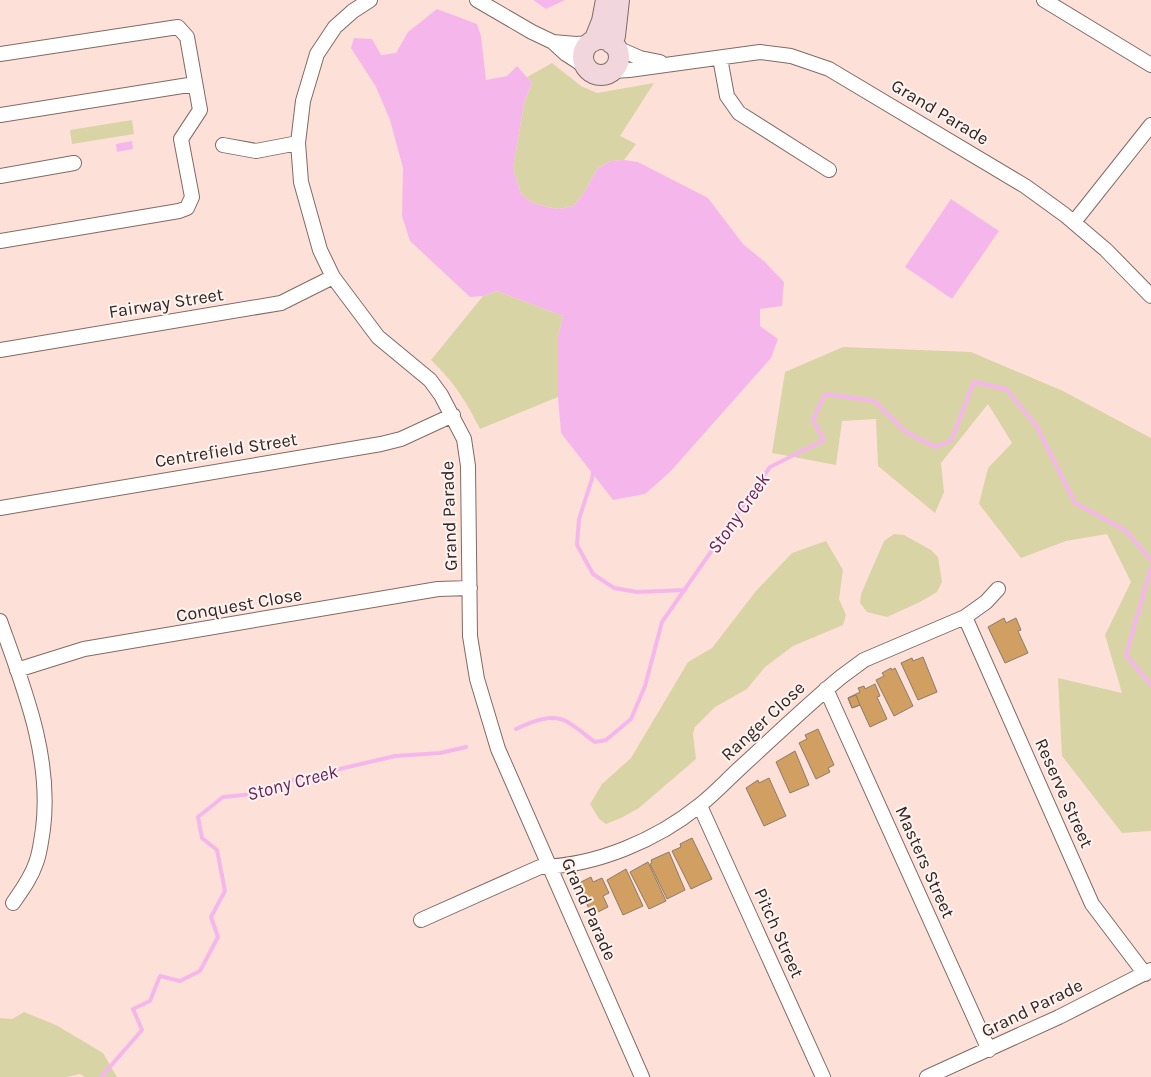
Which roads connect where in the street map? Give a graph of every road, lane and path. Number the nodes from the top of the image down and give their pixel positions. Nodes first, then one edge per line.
1 (370, 0) edge
2 (477, 0) edge
3 (606, 0) edge
4 (619, 0) edge
5 (1044, 0) edge
6 (553, 42) junction
7 (604, 44) junction
8 (0, 54) edge
9 (720, 58) junction
10 (671, 64) junction
11 (1151, 65) edge
12 (586, 67) junction
13 (613, 71) junction
14 (195, 84) junction
15 (0, 115) edge
16 (1151, 125) edge
17 (298, 143) junction
18 (223, 145) dead end
19 (74, 163) dead end
20 (829, 170) dead end
21 (0, 176) edge
22 (1074, 222) junction
23 (0, 241) edge
24 (333, 277) junction
25 (1151, 296) edge
26 (0, 350) edge
27 (453, 415) junction
28 (0, 508) edge
29 (470, 588) junction
30 (998, 589) dead end
31 (965, 617) junction
32 (0, 621) edge
33 (17, 670) junction
34 (826, 689) junction
35 (700, 806) junction
36 (549, 867) junction
37 (13, 903) dead end
38 (421, 920) dead end
39 (1148, 972) edge
40 (989, 1050) junction
41 (642, 1077) edge
42 (823, 1077) edge
43 (927, 1077) edge

1 - 17 street, Grand Parade
2 - 6 street, Grand Parade
3 - 7 street
4 - 7 street
5 - 11 street
6 - 7 street, Grand Parade
6 - 12 street, Grand Parade
7 - 10 street, Grand Parade
7 - 12 street
7 - 13 street
8 - 14 street
9 - 10 street, Grand Parade
9 - 20 street
9 - 22 street, Grand Parade
10 - 13 street, Grand Parade
12 - 13 street
14 - 15 street
14 - 23 street
16 - 22 street
17 - 18 street
17 - 24 street, Grand Parade
19 - 21 street
22 - 25 street, Grand Parade
24 - 26 street, Fairway Street
24 - 27 street, Grand Parade
27 - 28 street, Centrefield Street
27 - 29 street, Grand Parade
29 - 33 street, Conquest Close
29 - 36 street, Grand Parade
30 - 31 street, Ranger Close
31 - 34 street, Ranger Close
31 - 39 street, Reserve Street
32 - 33 street
33 - 37 street
34 - 35 street, Ranger Close
34 - 40 street, Masters Street
35 - 36 street, Ranger Close
35 - 42 street, Pitch Street
36 - 38 street, Ranger Close
36 - 41 street, Grand Parade
39 - 40 street, Grand Parade
40 - 43 street, Grand Parade

